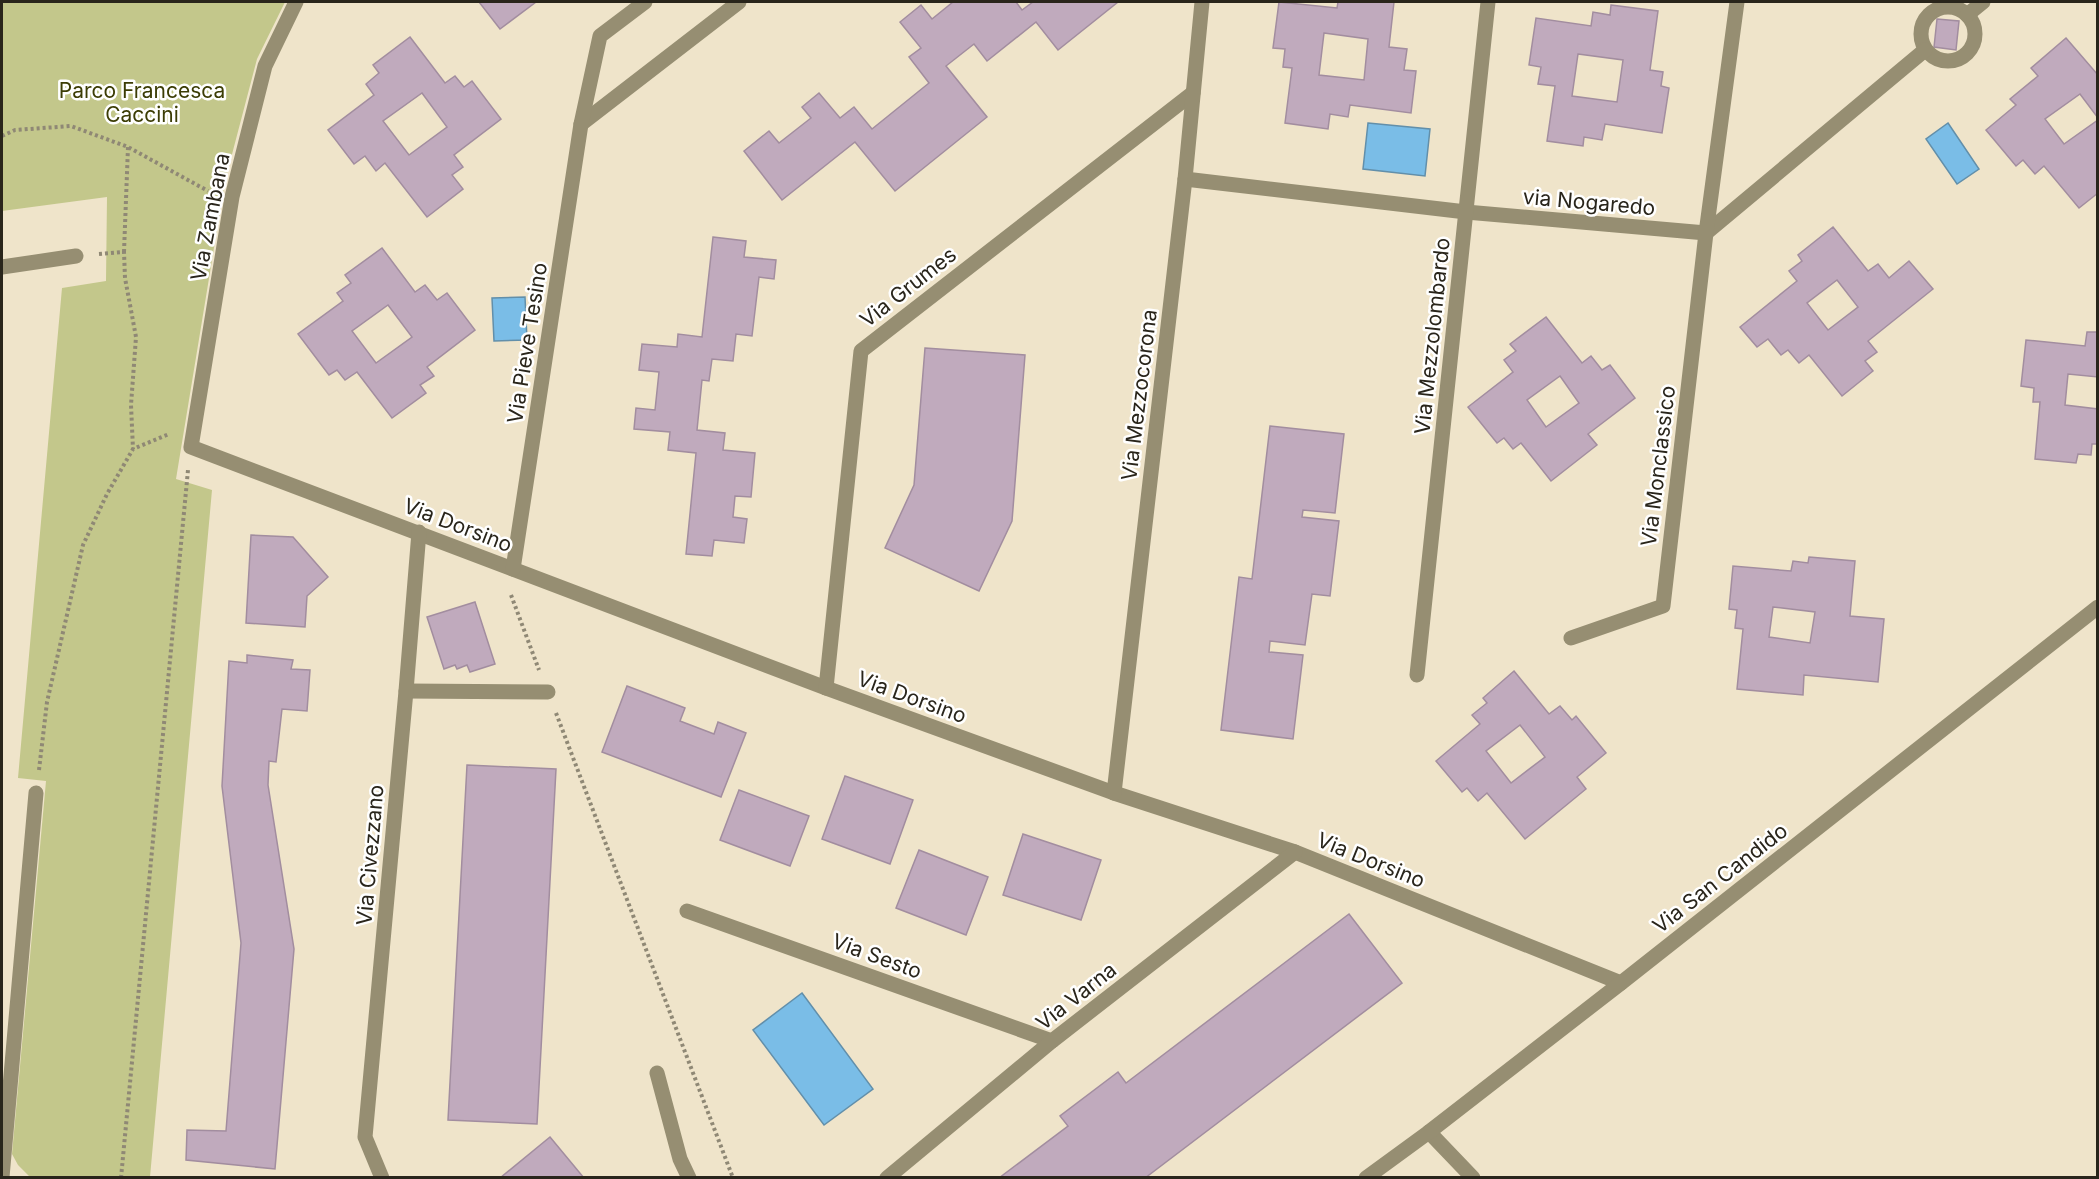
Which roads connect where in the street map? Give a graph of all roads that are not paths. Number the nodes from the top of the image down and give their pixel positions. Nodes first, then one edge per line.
1 (296, 2) edge
2 (645, 2) edge
3 (739, 2) edge
4 (1202, 2) edge
5 (1488, 2) edge
6 (1737, 2) edge
7 (1983, 2) edge
8 (1967, 15) junction
9 (1925, 50) junction
10 (1193, 93) junction
11 (581, 124) junction
12 (1185, 179) junction
13 (1466, 212) junction
14 (1706, 233) junction
15 (76, 256) road end
16 (2, 267) edge
17 (191, 447) joint
18 (418, 532) junction
19 (513, 569) junction
20 (2097, 607) edge
21 (1571, 638) dead end
22 (1417, 675) dead end
23 (826, 688) junction
24 (406, 691) junction
25 (548, 692) road end
26 (36, 793) road end
27 (1114, 793) junction
28 (1295, 852) junction
29 (687, 911) dead end
30 (1621, 983) junction
31 (1052, 1041) junction
32 (657, 1073) dead end
33 (1429, 1132) junction
34 (2, 1177) edge
35 (382, 1178) edge
36 (689, 1178) edge
37 (887, 1178) edge
38 (1366, 1178) edge
39 (1473, 1178) edge

1 - 17 street, Via Zambana
2 - 11 street, Via Pieve Tesino
3 - 11 street
4 - 10 street, Via Mezzocorona
5 - 13 street, Via Mezzolombardo
6 - 14 street
7 - 8 street
8 - 9 street
8 - 9 street
9 - 14 street
10 - 12 street, Via Mezzocorona
10 - 23 street, Via Grumes
11 - 19 street, Via Pieve Tesino
12 - 13 street, via Nogaredo
12 - 27 street, Via Mezzocorona
13 - 14 street, via Nogaredo
13 - 22 street, Via Mezzolombardo
14 - 21 street, Via Monclassico
15 - 16 street
17 - 18 street, Via Dorsino
18 - 19 street, Via Dorsino
18 - 24 street, Via Civezzano
19 - 23 street, Via Dorsino
20 - 30 street, Via San Candido
23 - 27 street, Via Dorsino
24 - 25 street
24 - 35 street, Via Civezzano
26 - 34 street
27 - 28 street, Via Dorsino
28 - 30 street, Via Dorsino
28 - 31 street, Via Varna
29 - 31 street, Via Sesto
30 - 33 street, Via San Candido
31 - 37 street, Via Varna
32 - 36 street
33 - 38 street, Via San Candido
33 - 39 street

